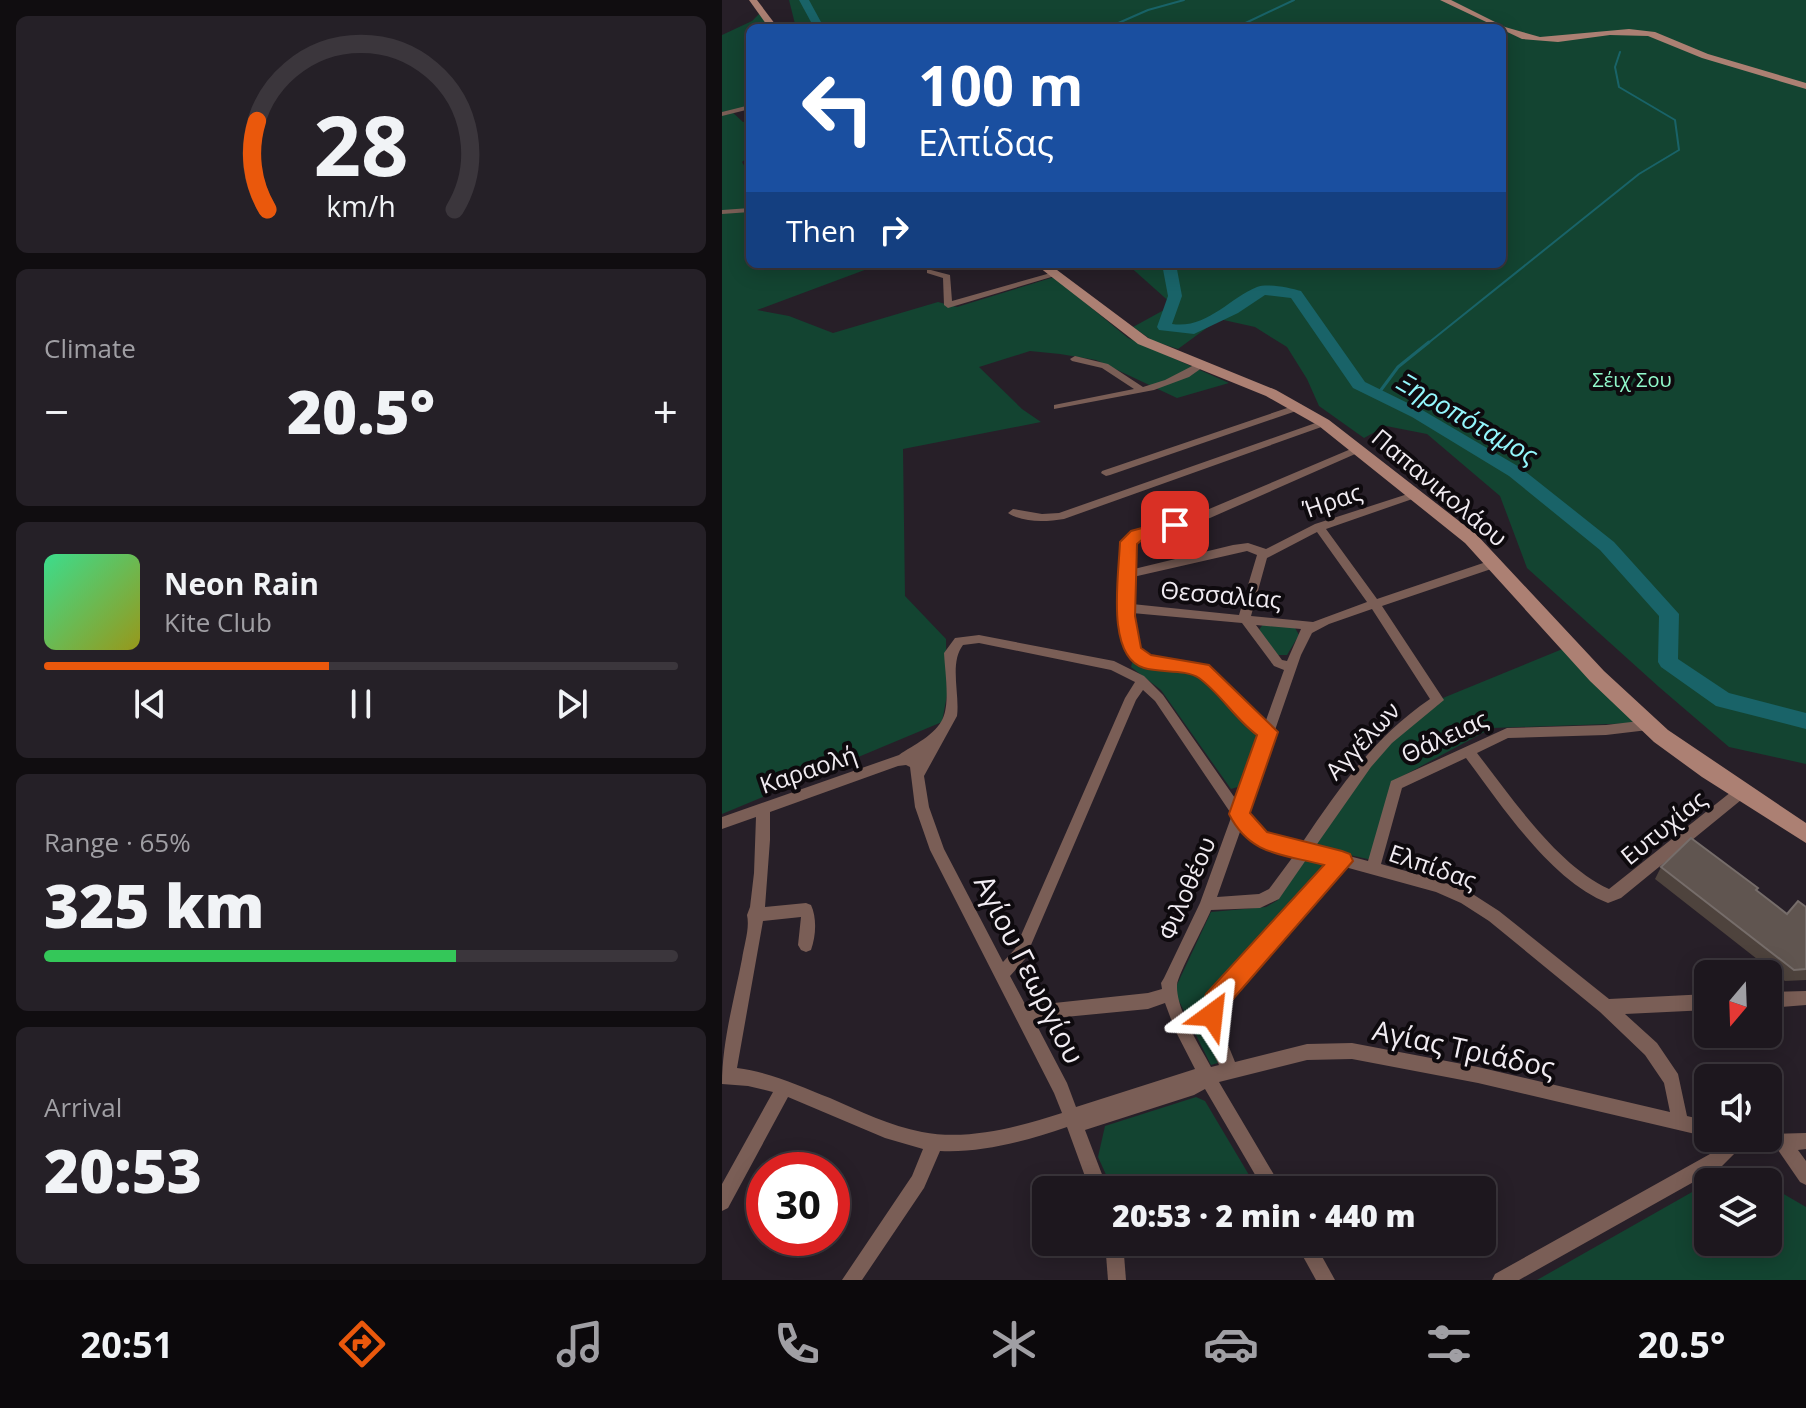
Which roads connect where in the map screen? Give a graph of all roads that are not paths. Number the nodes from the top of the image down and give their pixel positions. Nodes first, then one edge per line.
1 (753, 0) edge
2 (1444, 0) edge
3 (771, 24) edge
4 (1494, 24) edge
5 (1506, 30) edge
6 (1806, 86) edge
7 (746, 108) edge
8 (722, 114) edge
9 (746, 210) edge
10 (722, 212) edge
11 (1047, 269) edge
12 (930, 271) dead end
13 (1075, 359) dead end
14 (1201, 365) junction
15 (1140, 389) junction
16 (1057, 407) dead end
17 (1299, 407) junction
18 (1324, 423) junction
19 (1358, 449) junction
20 (1106, 473) dead end
21 (1417, 494) junction
22 (1013, 513) dead end
23 (1319, 527) junction
24 (1264, 553) junction
25 (1496, 563) junction
26 (1126, 575) junction
27 (1376, 604) junction
28 (1125, 608) junction
29 (1244, 618) junction
30 (1313, 626) junction
31 (1291, 668) junction
32 (1143, 681) junction
33 (1648, 725) junction
34 (1268, 732) junction
35 (940, 735) junction
36 (1469, 752) junction
37 (911, 764) junction
38 (1741, 792) junction
39 (763, 808) junction
40 (1239, 814) junction
41 (722, 823) edge
42 (1806, 834) edge
43 (1305, 851) junction
44 (1342, 861) junction
45 (1373, 868) junction
46 (1207, 904) junction
47 (754, 915) junction
48 (806, 945) dead end
49 (1002, 974) junction
50 (1168, 995) junction
51 (1806, 998) edge
52 (1782, 999) edge
53 (1694, 1003) edge
54 (1606, 1007) junction
55 (1022, 1014) junction
56 (1231, 1071) junction
57 (724, 1076) edge
58 (1209, 1076) junction
59 (784, 1088) junction
60 (1072, 1119) junction
61 (1680, 1122) junction
62 (1694, 1126) edge
63 (1806, 1141) edge
64 (935, 1142) junction
65 (1783, 1142) joint
66 (1725, 1152) edge
67 (1094, 1176) edge
68 (1266, 1176) edge
69 (1806, 1176) edge
70 (722, 1202) edge
71 (1115, 1256) edge
72 (1312, 1256) edge
73 (851, 1280) edge
74 (1117, 1280) edge
75 (1326, 1280) edge
76 (1501, 1280) edge

1 - 3 main road
2 - 4 main road
5 - 6 main road
7 - 8 street
9 - 10 street
11 - 12 street
11 - 14 main road, Παπανικολάου
13 - 15 street
14 - 15 street
14 - 17 main road, Παπανικολάου
15 - 16 street
17 - 18 main road, Παπανικολάου
17 - 20 street
18 - 19 main road, Παπανικολάου
18 - 22 street
19 - 21 main road, Παπανικολάου
19 - 26 street
21 - 23 street, Ήρας
21 - 25 main road, Παπανικολάου
23 - 24 street, Ήρας
23 - 27 street, Αγγέλων
24 - 26 street, Ήρας
24 - 29 street
25 - 27 street
25 - 33 main road, Παπανικολάου
26 - 28 street
27 - 30 street
27 - 43 street, Αγγέλων
28 - 29 street, Θεσσαλίας
28 - 34 street
29 - 30 street, Θεσσαλίας
29 - 31 street
30 - 31 street, Φιλοθέου
31 - 34 street, Φιλοθέου
32 - 35 street, Ελπίδας
32 - 40 street, Ελπίδας
32 - 49 street
33 - 36 street, Θάλειας
33 - 38 main road, Παπανικολάου
34 - 40 street, Φιλοθέου
35 - 37 street
35 - 37 street
36 - 38 street, Ευτυχίας
36 - 45 street, Θάλειας
37 - 39 street, Καραολή
37 - 49 street, Αγίου Γεωργίου
38 - 42 main road, Παπανικολάου
39 - 41 street, Καραολή
39 - 47 street
40 - 43 street, Ελπίδας
40 - 46 street, Φιλοθέου
43 - 44 street, Ελπίδας
43 - 46 street, Αγγέλων
44 - 45 street, Ελπίδας
44 - 56 street
45 - 54 street, Ελπίδας
46 - 50 street, Φιλοθέου
47 - 48 street
47 - 57 street
49 - 55 street, Αγίου Γεωργίου
50 - 55 street
50 - 58 street
51 - 52 street
53 - 54 street
54 - 61 street, Ελπίδας
55 - 60 street, Αγίου Γεωργίου
56 - 58 street, Αγίας Τριάδος
56 - 61 street, Αγίας Τριάδος
57 - 59 street, Αγίας Τριάδος
58 - 60 street, Αγίας Τριάδος
58 - 68 street
59 - 64 street, Αγίας Τριάδος
59 - 70 street
60 - 64 street, Αγίας Τριάδος
60 - 67 street, Αγίου Γεωργίου
61 - 62 street, Αγίας Τριάδος
63 - 65 street
64 - 73 street
65 - 69 street
66 - 76 street
71 - 74 street
72 - 75 street

